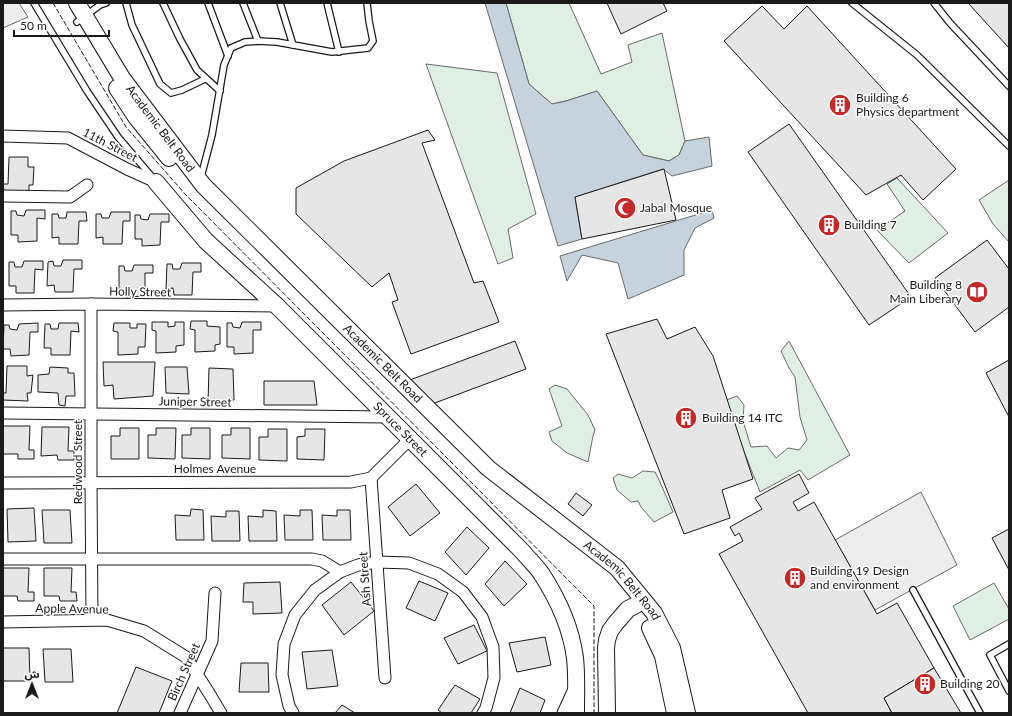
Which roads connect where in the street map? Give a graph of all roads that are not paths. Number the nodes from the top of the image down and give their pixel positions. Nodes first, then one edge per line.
1 (34, 3) edge
2 (66, 3) edge
3 (77, 3) edge
4 (106, 3) edge
5 (126, 3) edge
6 (163, 3) edge
7 (208, 3) edge
8 (243, 3) edge
9 (280, 3) edge
10 (327, 3) edge
11 (367, 3) edge
12 (852, 3) edge
13 (934, 3) edge
14 (81, 19) junction
15 (258, 41) junction
16 (293, 45) junction
17 (339, 52) junction
18 (228, 56) junction
19 (205, 79) junction
20 (1009, 86) edge
21 (220, 91) junction
22 (3, 136) edge
23 (1009, 146) edge
24 (200, 180) junction
25 (156, 182) junction
26 (87, 185) dead end
27 (3, 196) edge
28 (90, 304) junction
29 (3, 305) edge
30 (277, 306) junction
31 (3, 413) edge
32 (90, 414) junction
33 (388, 417) junction
34 (410, 439) junction
35 (371, 478) junction
36 (90, 482) junction
37 (3, 483) edge
38 (3, 558) edge
39 (92, 559) junction
40 (377, 562) junction
41 (340, 572) junction
42 (913, 590) dead end
43 (215, 593) dead end
44 (636, 605) junction
45 (92, 620) junction
46 (3, 622) edge
47 (1009, 644) edge
48 (198, 675) junction
49 (385, 678) dead end
50 (576, 685) junction
51 (1009, 690) edge
52 (180, 713) edge
53 (221, 713) edge
54 (293, 713) edge
55 (483, 713) edge
56 (563, 713) edge
57 (576, 713) edge
58 (607, 713) edge
59 (675, 713) edge
60 (687, 713) edge
61 (980, 713) edge

1 - 25 lane
2 - 14 street, Academic Belt Road
3 - 14 street, Academic Belt Road
4 - 14 lane
5 - 19 lane
6 - 19 lane
7 - 18 lane
8 - 15 lane
9 - 16 lane
10 - 17 lane
11 - 17 lane
12 - 23 lane
13 - 20 lane
14 - 24 street, Academic Belt Road
14 - 44 street, Academic Belt Road
15 - 16 lane
15 - 18 lane
16 - 17 lane
18 - 21 lane
19 - 21 lane
21 - 24 lane
22 - 25 street, 11th Street
24 - 60 street, Academic Belt Road
25 - 30 street, Spruce Street
26 - 27 street
28 - 29 street, Holly Street
28 - 30 street, Holly Street
28 - 32 street, Redwood Street
30 - 33 street, Spruce Street
31 - 32 street, Juniper Street
32 - 33 street, Juniper Street
32 - 36 street, Redwood Street
33 - 34 street, Spruce Street
34 - 35 street
34 - 50 street, Spruce Street
35 - 36 street, Holmes Avenue
35 - 40 street, Ash Street
36 - 37 street, Holmes Avenue
36 - 39 street, Redwood Street
38 - 39 street
39 - 41 street
39 - 45 street, Redwood Street
40 - 41 street
40 - 49 street, Ash Street
40 - 55 street
41 - 54 street
42 - 61 lane
43 - 48 street, Birch Street
44 - 58 street
44 - 59 street, Academic Belt Road
45 - 46 street, Apple Avenue
45 - 48 street, Apple Avenue
47 - 51 lane
48 - 52 street, Birch Street
48 - 53 street, Apple Avenue
50 - 56 street
50 - 57 street, Spruce Street

